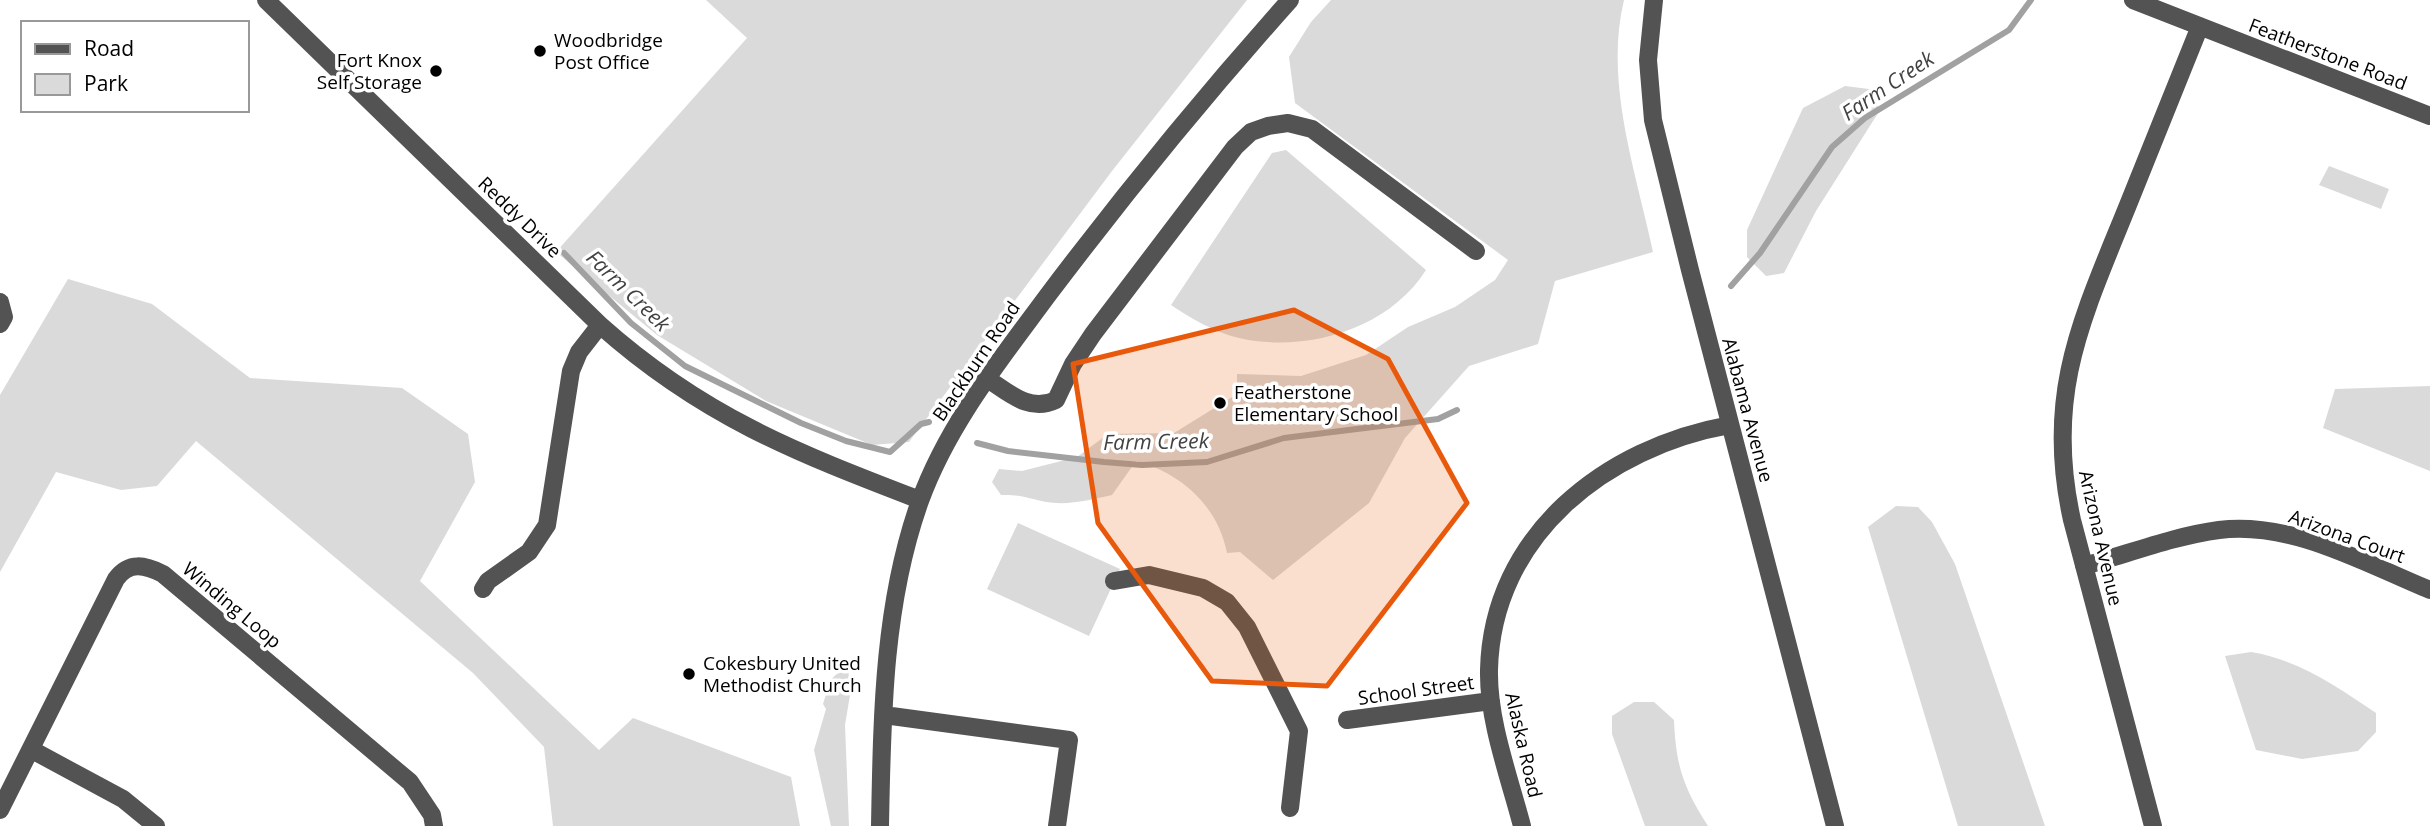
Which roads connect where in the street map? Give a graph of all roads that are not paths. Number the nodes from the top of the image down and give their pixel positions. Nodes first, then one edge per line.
1 (267, 0) edge
2 (1290, 0) edge
3 (1654, 0) edge
4 (2133, 0) edge
5 (2200, 26) junction
6 (2430, 116) edge
7 (1476, 251) dead end
8 (0, 302) edge
9 (0, 324) edge
10 (600, 325) junction
11 (986, 378) junction
12 (1730, 425) junction
13 (920, 500) junction
14 (2084, 566) junction
15 (1115, 581) dead end
16 (483, 589) dead end
17 (2430, 590) edge
18 (1491, 701) junction
19 (884, 715) junction
20 (1347, 720) dead end
21 (32, 750) junction
22 (1290, 808) dead end
23 (0, 810) edge
24 (156, 826) edge
25 (434, 826) edge
26 (880, 826) edge
27 (1057, 826) edge
28 (1522, 826) edge
29 (1835, 826) edge
30 (2153, 826) edge

1 - 10 street, Reddy Drive
2 - 11 street, Blackburn Road
3 - 12 street, Alabama Avenue
4 - 5 street, Featherstone Road
5 - 6 street, Featherstone Road
5 - 14 street, Arizona Avenue
7 - 11 street
8 - 9 street
10 - 13 street, Reddy Drive
10 - 16 street
11 - 13 street, Blackburn Road
12 - 18 street, Alaska Road
12 - 29 street, Alabama Avenue
13 - 19 street, Blackburn Road
14 - 17 street, Arizona Court
14 - 30 street, Arizona Avenue
15 - 22 street
18 - 20 street, School Street
18 - 28 street, Alaska Road
19 - 26 street, Blackburn Road
19 - 27 street
21 - 23 street, Winding Loop
21 - 24 street
21 - 25 street, Winding Loop

